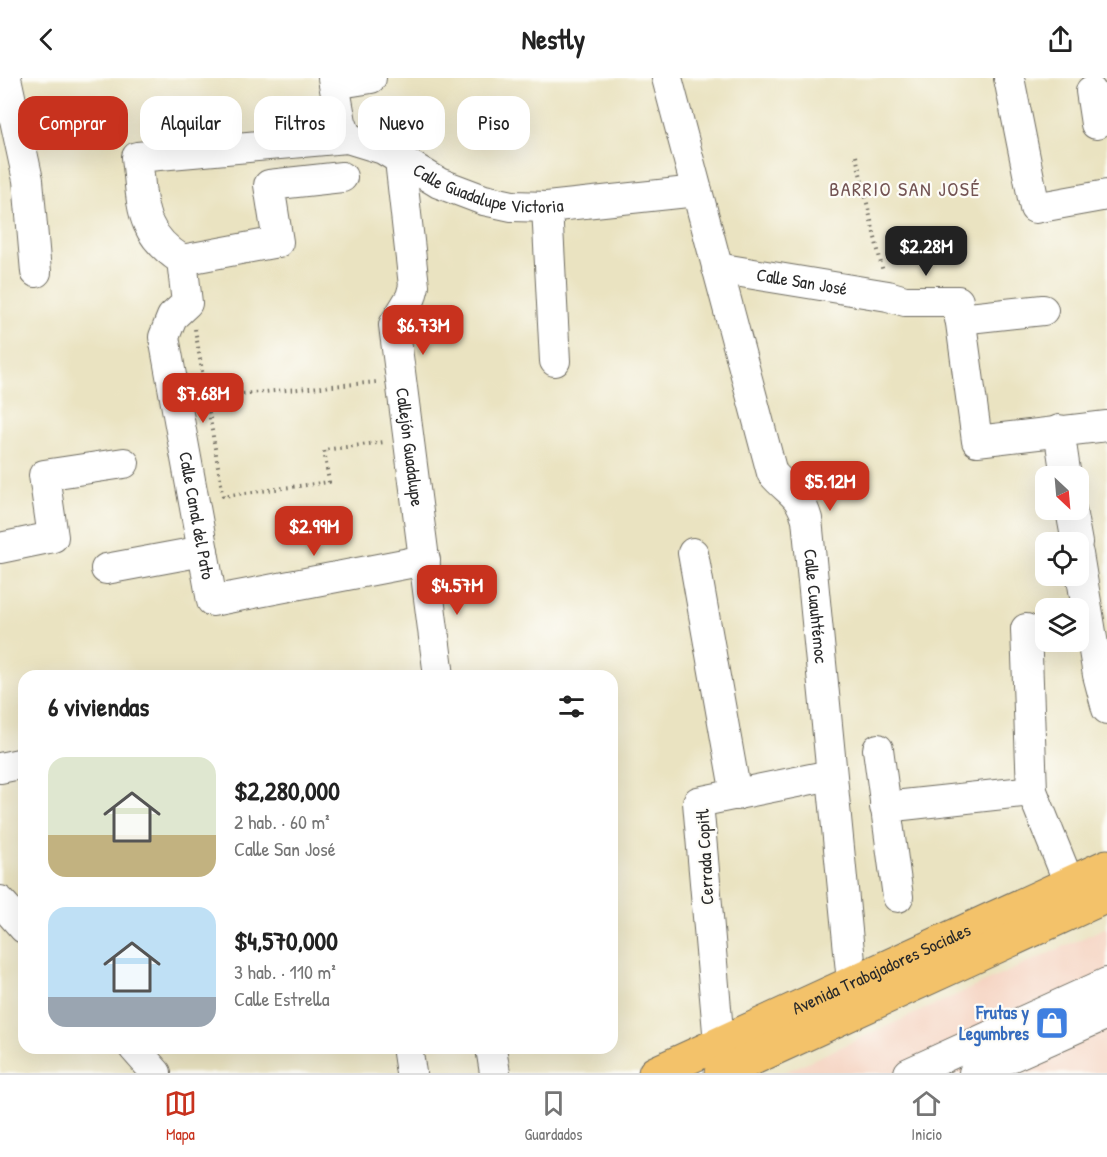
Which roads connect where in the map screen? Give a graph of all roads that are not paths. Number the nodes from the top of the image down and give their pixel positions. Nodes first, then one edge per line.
1 (6, 78) edge
2 (371, 78) edge
3 (667, 78) edge
4 (1009, 78) edge
5 (333, 81) edge
6 (1095, 86) edge
7 (1096, 124) dead end
8 (347, 138) junction
9 (400, 160) junction
10 (342, 177) dead end
11 (697, 191) junction
12 (1107, 195) edge
13 (547, 207) junction
14 (183, 260) junction
15 (717, 268) junction
16 (36, 272) dead end
17 (1043, 310) dead end
18 (960, 319) junction
19 (555, 361) dead end
20 (1107, 426) edge
21 (1059, 430) junction
22 (124, 463) dead end
23 (1064, 466) edge
24 (0, 548) edge
25 (203, 551) junction
26 (693, 553) dead end
27 (425, 560) junction
28 (106, 569) dead end
29 (1083, 586) edge
30 (1026, 629) dead end
31 (438, 670) edge
32 (1107, 709) edge
33 (878, 749) dead end
34 (18, 764) edge
35 (0, 768) edge
36 (831, 776) junction
37 (1032, 791) junction
38 (736, 795) junction
39 (885, 807) junction
40 (1107, 866) edge
41 (1069, 883) junction
42 (1107, 896) edge
43 (898, 897) dead end
44 (0, 901) edge
45 (18, 921) edge
46 (852, 982) junction
47 (1107, 982) edge
48 (1107, 1014) edge
49 (139, 1054) edge
50 (492, 1054) edge
51 (720, 1058) edge
52 (156, 1073) edge
53 (495, 1073) edge
54 (655, 1073) edge
55 (909, 1073) edge
56 (974, 1073) edge

1 - 16 street
2 - 5 street
3 - 11 street, Calle Cuauhtémoc
4 - 12 street
5 - 8 street
6 - 7 street
8 - 9 street, Calle Guadalupe Victoria
8 - 14 street
9 - 13 street, Calle Guadalupe Victoria
9 - 27 street, Callejón Guadalupe
10 - 14 street
11 - 13 street, Calle Guadalupe Victoria
11 - 15 street, Calle Cuauhtémoc
13 - 19 street
14 - 25 street, Calle Canal del Pato
15 - 18 street, Calle San José
15 - 36 street, Calle Cuauhtémoc
17 - 18 street
18 - 21 street, Calle San José
20 - 21 street
21 - 23 street
22 - 24 street
25 - 27 street, Calle Canal del Pato
25 - 28 street
26 - 38 street
27 - 31 street, Callejón Guadalupe
29 - 32 street
30 - 37 street
33 - 39 street
34 - 35 street
36 - 38 street, Cerrada Copitl
36 - 46 street, Calle Cuauhtémoc
37 - 39 street
37 - 41 street
38 - 51 street, Cerrada Copitl
39 - 43 street
40 - 41 main road, Avenida Trabajadores Sociales
41 - 46 main road, Avenida Trabajadores Sociales
42 - 51 main road, Avenida Trabajadores Sociales
44 - 45 street
46 - 51 main road, Avenida Trabajadores Sociales
47 - 55 street
48 - 56 street
49 - 52 street
50 - 53 street
51 - 54 main road, Avenida Trabajadores Sociales

